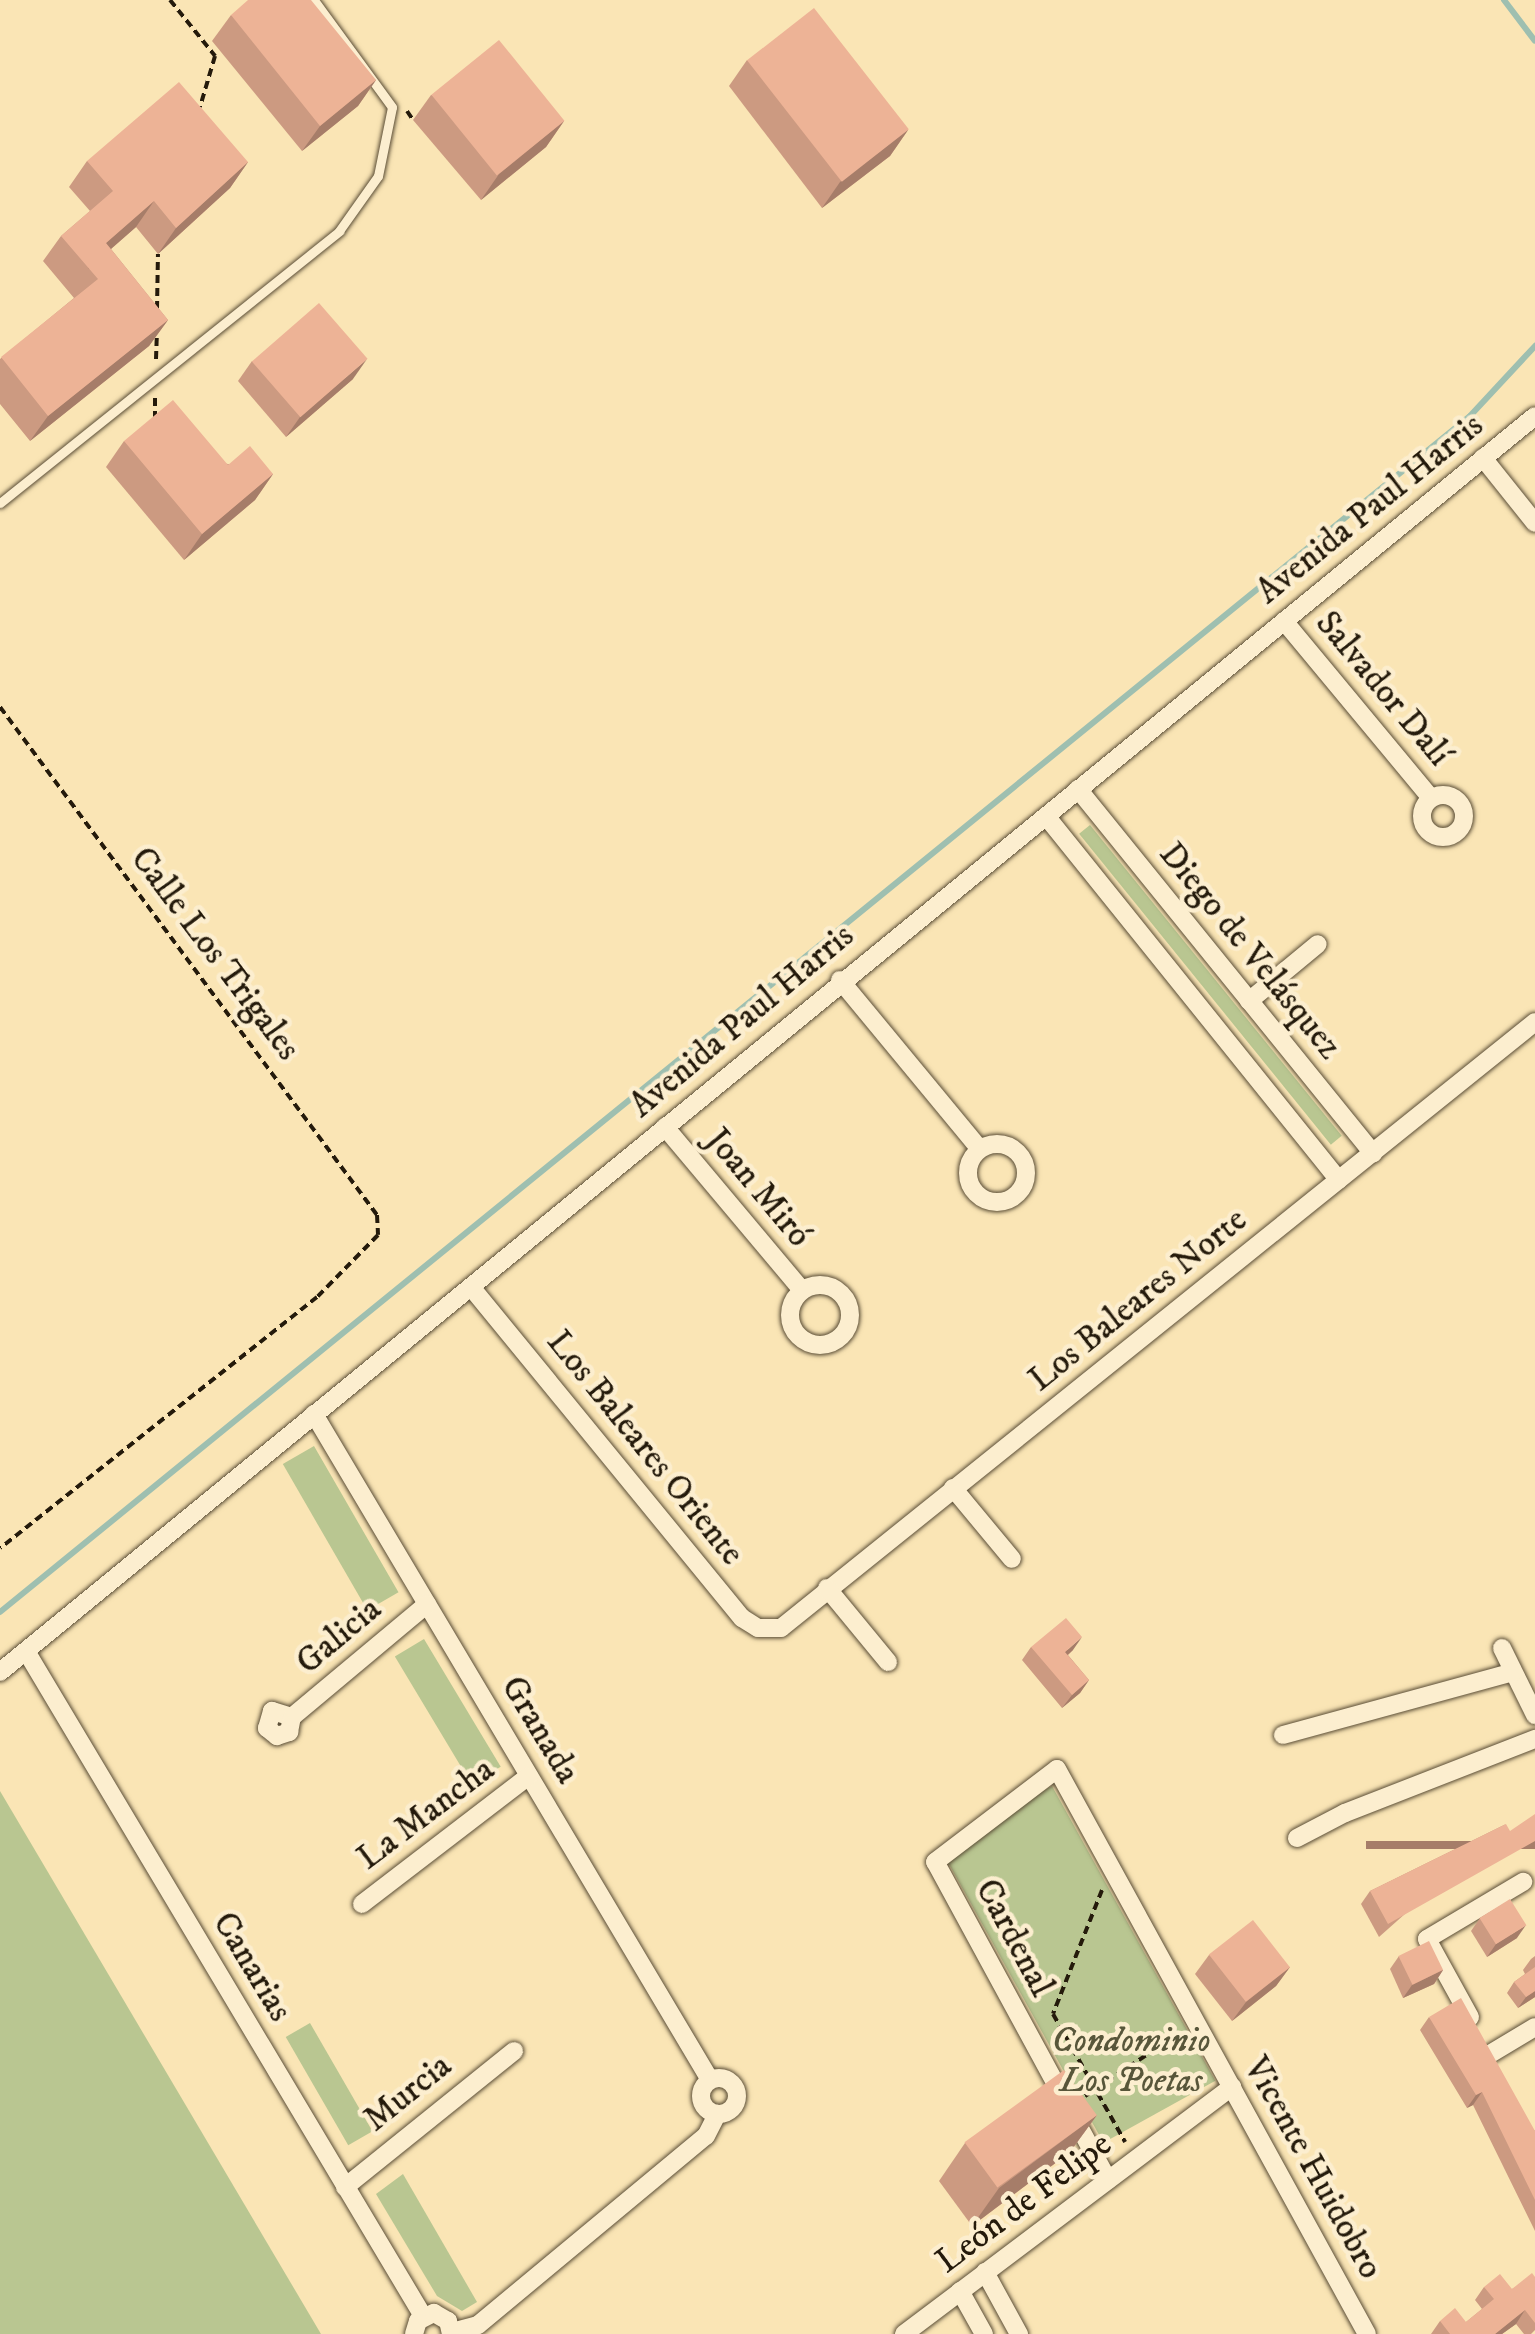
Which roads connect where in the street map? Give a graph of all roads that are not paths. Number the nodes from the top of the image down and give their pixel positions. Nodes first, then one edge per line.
1 (314, 0) edge
2 (1532, 416) edge
3 (1483, 458) junction
4 (0, 503) edge
5 (1535, 523) edge
6 (1284, 621) junction
7 (1078, 790) junction
8 (1431, 798) dead end
9 (1046, 816) junction
10 (1318, 944) dead end
11 (840, 980) junction
12 (1249, 1001) junction
13 (1535, 1022) edge
14 (665, 1128) junction
15 (980, 1149) dead end
16 (1372, 1153) junction
17 (1339, 1180) junction
18 (470, 1287) junction
19 (802, 1290) dead end
20 (314, 1414) junction
21 (953, 1488) junction
22 (1012, 1559) dead end
23 (828, 1588) junction
24 (427, 1604) junction
25 (781, 1628) joint
26 (1502, 1648) dead end
27 (26, 1650) junction
28 (888, 1662) dead end
29 (0, 1672) edge
30 (1513, 1672) junction
31 (1535, 1715) edge
32 (292, 1717) dead end
33 (1283, 1735) dead end
34 (1535, 1740) edge
35 (1057, 1770) joint
36 (529, 1776) junction
37 (1297, 1838) dead end
38 (1523, 1882) dead end
39 (362, 1904) dead end
40 (1535, 2028) edge
41 (514, 2051) dead end
42 (710, 2080) junction
43 (1232, 2088) junction
44 (717, 2114) junction
45 (1108, 2180) junction
46 (345, 2186) junction
47 (986, 2272) junction
48 (960, 2292) junction
49 (422, 2316) junction
50 (451, 2333) edge
51 (414, 2334) edge
52 (904, 2334) edge
53 (984, 2334) edge
54 (1019, 2334) edge
55 (1367, 2334) edge

1 - 4 lane
2 - 3 street, Avenida Paul Harris
3 - 5 street
3 - 6 street, Avenida Paul Harris
6 - 7 street, Avenida Paul Harris
6 - 8 street, Salvador Dalí
7 - 9 street, Avenida Paul Harris
7 - 12 street, Diego de Velásquez
9 - 11 street, Avenida Paul Harris
9 - 17 street
10 - 12 street
11 - 14 street, Avenida Paul Harris
11 - 15 street
12 - 16 street, Diego de Velásquez
13 - 16 street, Los Baleares Norte
14 - 18 street, Avenida Paul Harris
14 - 19 street, Joan Miró
16 - 17 street, Los Baleares Norte
17 - 21 street, Los Baleares Norte
18 - 20 street, Avenida Paul Harris
18 - 25 street, Los Baleares Oriente
20 - 24 street, Granada
20 - 27 street, Avenida Paul Harris
21 - 22 street
21 - 23 street, Los Baleares Norte
23 - 25 street, Los Baleares Norte
23 - 28 street
24 - 32 street, Galicia
24 - 36 street, Granada
26 - 30 street
27 - 29 street, Avenida Paul Harris
27 - 46 street, Canarias
30 - 31 street
30 - 33 street
34 - 37 street
35 - 43 street, Vicente Huidobro
35 - 45 street, Cardenal
36 - 39 street, La Mancha
36 - 42 street, Granada
38 - 40 street
41 - 46 street, Murcia
42 - 44 street, Granada
42 - 44 street, Granada
43 - 45 street, León de Felipe
43 - 55 street, Vicente Huidobro
44 - 50 street, Granada
45 - 47 street, León de Felipe
46 - 49 street, Canarias
47 - 48 street, León de Felipe
47 - 54 street
48 - 52 street, León de Felipe
48 - 53 street
49 - 50 street
49 - 51 street

